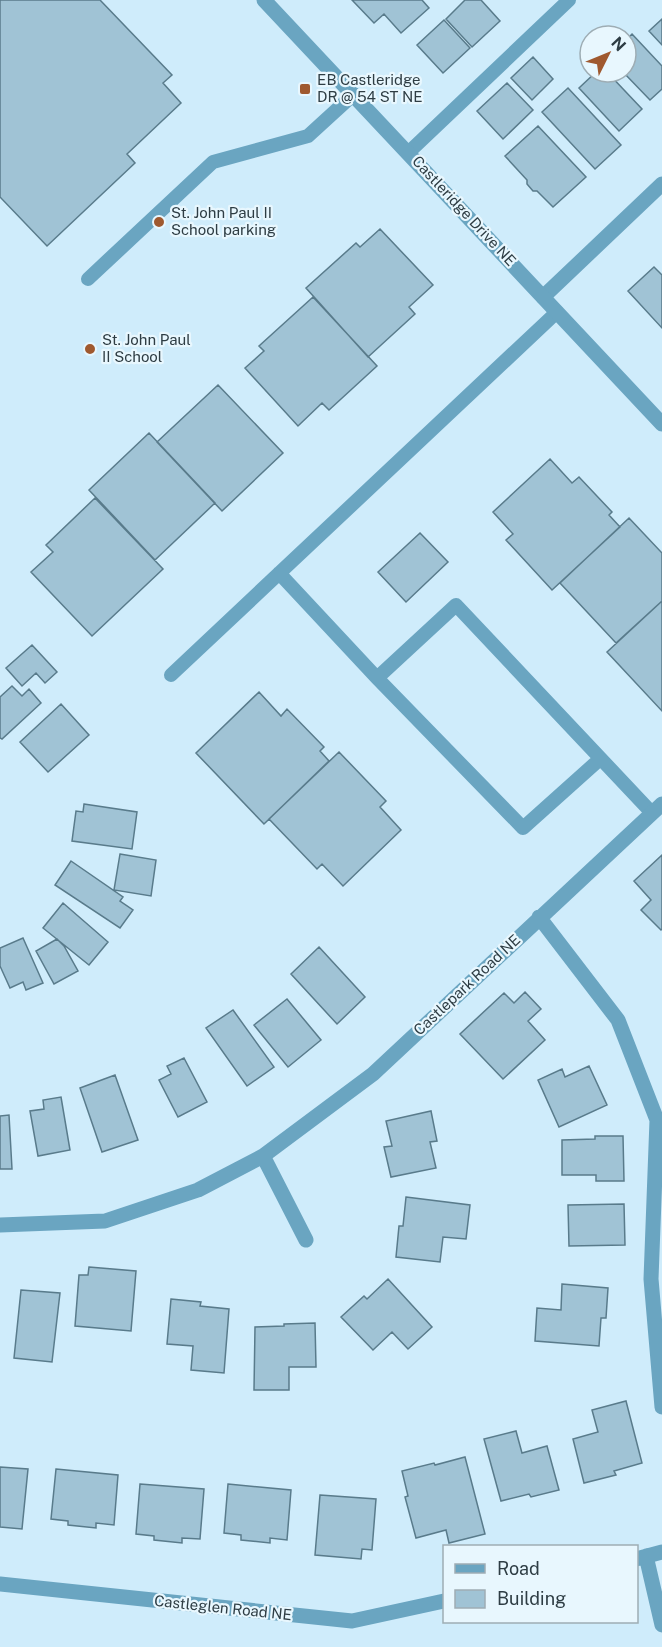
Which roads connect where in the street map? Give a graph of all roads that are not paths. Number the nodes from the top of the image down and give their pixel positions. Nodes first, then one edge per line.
1 (264, 0) edge
2 (568, 0) edge
3 (354, 94) junction
4 (409, 152) junction
5 (662, 184) edge
6 (88, 279) dead end
7 (543, 297) junction
8 (557, 312) junction
9 (662, 424) edge
10 (279, 573) junction
11 (171, 675) dead end
12 (377, 678) junction
13 (600, 759) junction
14 (657, 808) edge
15 (539, 917) junction
16 (263, 1156) junction
17 (0, 1225) edge
18 (306, 1240) dead end
19 (657, 1279) edge
20 (662, 1407) edge
21 (662, 1552) edge
22 (641, 1557) edge
23 (0, 1584) edge
24 (443, 1601) edge
25 (662, 1625) edge

1 - 3 street, Castleridge Drive NE
2 - 4 lane
3 - 4 street, Castleridge Drive NE
3 - 6 lane
4 - 7 street, Castleridge Drive NE
5 - 7 street
7 - 8 street, Castleridge Drive NE
8 - 9 street, Castleridge Drive NE
8 - 10 lane
10 - 11 lane
10 - 12 lane
12 - 13 lane
12 - 13 lane
13 - 14 lane
14 - 15 street, Castlepark Road NE
15 - 16 street, Castlepark Road NE
15 - 19 street
16 - 17 street, Castlepark Road NE
16 - 18 street
19 - 20 street
21 - 22 street
22 - 25 street
23 - 24 street, Castleglen Road NE

